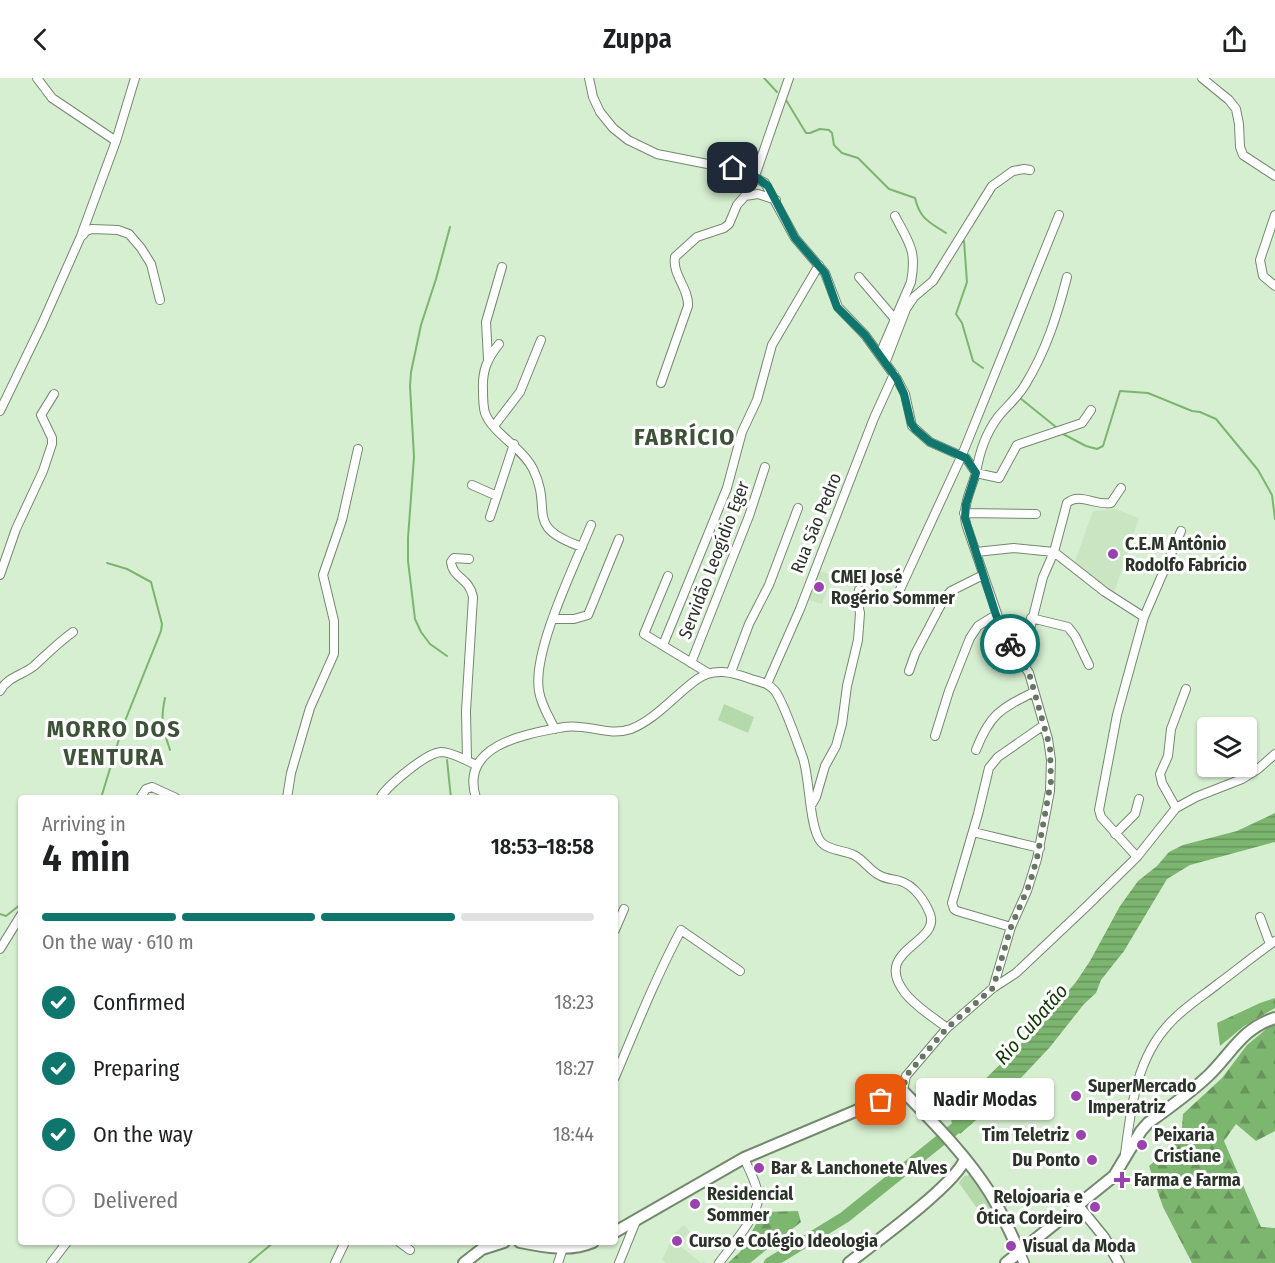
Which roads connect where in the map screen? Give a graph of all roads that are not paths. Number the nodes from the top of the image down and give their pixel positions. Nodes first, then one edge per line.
1 (37, 78) edge
2 (135, 78) edge
3 (589, 78) edge
4 (789, 78) edge
5 (1202, 78) edge
6 (116, 141) junction
7 (1030, 170) dead end
8 (755, 176) junction
9 (1275, 176) edge
10 (776, 200) junction
11 (1275, 214) edge
12 (1059, 215) dead end
13 (895, 216) dead end
14 (81, 236) junction
15 (819, 265) junction
16 (502, 267) dead end
17 (859, 277) dead end
18 (1067, 277) dead end
19 (1275, 286) edge
20 (160, 300) dead end
21 (894, 318) junction
22 (541, 340) dead end
23 (499, 344) dead end
24 (883, 357) junction
25 (488, 359) junction
26 (894, 374) junction
27 (661, 382) dead end
28 (54, 394) dead end
29 (2, 401) edge
30 (1090, 410) dead end
31 (0, 411) edge
32 (494, 426) junction
33 (514, 444) junction
34 (358, 449) dead end
35 (962, 455) junction
36 (765, 468) dead end
37 (976, 473) junction
38 (472, 485) dead end
39 (1121, 488) dead end
40 (497, 496) junction
41 (798, 508) dead end
42 (964, 513) junction
43 (1036, 514) dead end
44 (490, 517) dead end
45 (591, 525) dead end
46 (1181, 531) dead end
47 (619, 539) dead end
48 (582, 547) junction
49 (976, 552) junction
50 (1054, 552) junction
51 (469, 559) dead end
52 (0, 574) edge
53 (983, 575) junction
54 (668, 576) dead end
55 (859, 590) dead end
56 (897, 596) dead end
57 (996, 615) junction
58 (1144, 617) junction
59 (1031, 618) junction
60 (553, 619) junction
61 (73, 632) dead end
62 (663, 645) junction
63 (1022, 661) junction
64 (691, 663) junction
65 (1089, 665) dead end
66 (909, 671) dead end
67 (731, 672) junction
68 (708, 674) junction
69 (768, 684) junction
70 (1186, 689) dead end
71 (0, 691) edge
72 (1034, 692) junction
73 (1044, 725) junction
74 (555, 729) junction
75 (935, 736) dead end
76 (976, 750) dead end
77 (1275, 754) edge
78 (466, 760) junction
79 (477, 765) junction
80 (142, 795) edge
81 (169, 795) edge
82 (287, 795) edge
83 (382, 795) edge
84 (476, 795) edge
85 (1139, 799) dead end
86 (812, 804) junction
87 (1176, 808) junction
88 (973, 832) junction
89 (1115, 834) junction
90 (1040, 848) junction
91 (1137, 857) junction
92 (624, 909) dead end
93 (1260, 917) dead end
94 (18, 919) edge
95 (618, 923) edge
96 (1011, 927) junction
97 (1, 943) edge
98 (1273, 943) edge
99 (740, 971) dead end
100 (993, 988) junction
101 (1275, 1018) edge
102 (947, 1028) junction
103 (618, 1070) edge
104 (903, 1091) junction
105 (963, 1157) junction
106 (744, 1158) junction
107 (1124, 1158) junction
108 (973, 1169) junction
109 (958, 1172) junction
110 (1078, 1205) junction
111 (636, 1219) junction
112 (618, 1230) edge
113 (65, 1245) edge
114 (344, 1245) edge
115 (403, 1245) edge
116 (493, 1245) edge
117 (553, 1245) edge
118 (585, 1245) edge
119 (563, 1248) junction
120 (410, 1250) dead end
121 (1019, 1251) junction
122 (51, 1263) edge
123 (335, 1263) edge
124 (464, 1263) edge
125 (558, 1263) edge
126 (619, 1263) edge
127 (719, 1263) edge
128 (849, 1263) edge
129 (1006, 1263) edge
130 (1024, 1263) edge
131 (1119, 1263) edge

1 - 6 street
2 - 6 street
3 - 8 street
4 - 8 street
5 - 9 street
6 - 14 street
7 - 24 street
8 - 10 street
10 - 15 street
10 - 27 street
11 - 19 street
12 - 35 street
13 - 21 street
14 - 20 street
14 - 29 street
15 - 24 street
15 - 62 street
16 - 25 street
17 - 21 street
18 - 37 street
21 - 24 street
22 - 32 street
23 - 25 street
24 - 26 street
25 - 32 street
26 - 35 street
26 - 69 street, Rua São Pedro
28 - 52 street
29 - 31 street
30 - 37 street
32 - 33 street
33 - 40 street
33 - 48 street
34 - 82 street
35 - 37 street
35 - 56 street
36 - 64 street, Servidão Leogídio Eger
37 - 42 street
38 - 40 street
39 - 50 street
40 - 44 street
41 - 67 street
42 - 43 street
42 - 49 street
45 - 48 street
46 - 58 street
47 - 60 street
48 - 60 street
49 - 50 street
49 - 53 street
50 - 58 street
50 - 59 street
51 - 78 street
53 - 57 street
53 - 66 street
54 - 62 street
55 - 86 street
57 - 63 street
57 - 75 street
58 - 89 street
59 - 63 street
59 - 65 street
60 - 74 street
61 - 71 street
62 - 64 street
63 - 72 street
64 - 68 street
67 - 68 street
67 - 69 street
68 - 74 street
69 - 86 street
70 - 87 street
72 - 73 street
72 - 76 street
73 - 88 street
73 - 90 street
74 - 79 street
77 - 87 street
78 - 79 street
78 - 83 street
79 - 84 street
80 - 81 street
85 - 89 street
86 - 102 street
87 - 91 street
88 - 90 street
88 - 96 street
89 - 91 street
90 - 96 street
91 - 100 street
92 - 95 street
93 - 98 street
94 - 97 street
96 - 100 street
98 - 107 street
99 - 103 street
100 - 102 street
101 - 107 main road
102 - 104 street
104 - 105 main road
104 - 106 main road
105 - 108 main road
105 - 109 main road
106 - 111 main road
106 - 127 street
107 - 110 main road
108 - 109 main road
108 - 121 main road
109 - 128 main road
110 - 121 main road
110 - 131 street
111 - 112 main road
111 - 126 street
113 - 122 street
114 - 123 street
115 - 120 street
116 - 124 main road
117 - 119 main road
118 - 119 main road
119 - 125 street
121 - 129 main road
121 - 130 street

